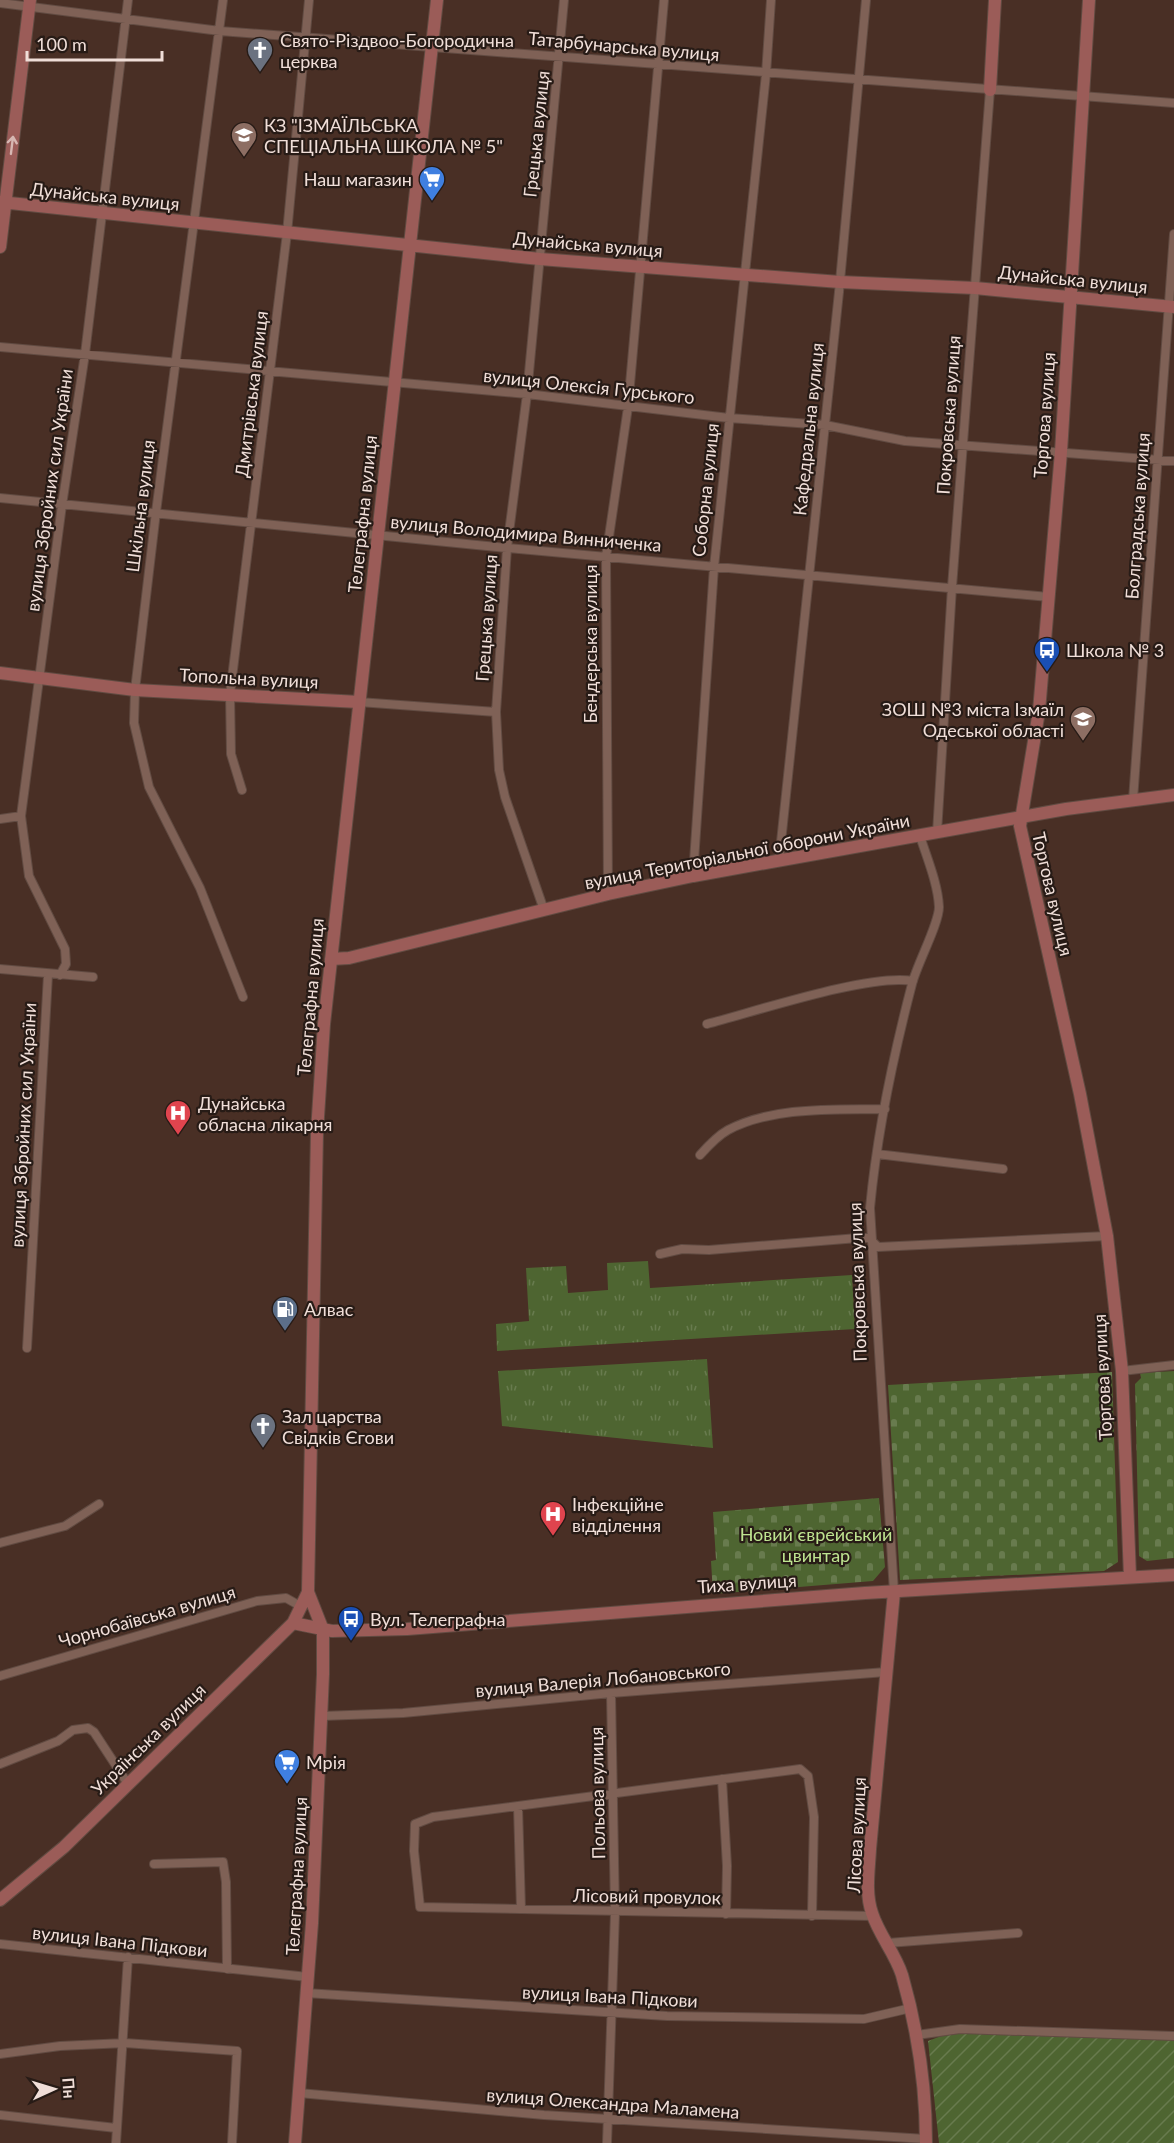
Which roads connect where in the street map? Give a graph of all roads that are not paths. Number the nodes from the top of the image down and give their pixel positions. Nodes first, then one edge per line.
1 (128, 0) edge
2 (223, 0) edge
3 (309, 0) edge
4 (437, 0) edge
5 (564, 0) edge
6 (664, 0) edge
7 (771, 0) edge
8 (866, 0) edge
9 (995, 0) edge
10 (1089, 0) edge
11 (0, 3) edge
12 (30, 3) edge
13 (125, 20) junction
14 (220, 31) junction
15 (304, 37) junction
16 (432, 47) junction
17 (560, 58) junction
18 (659, 65) junction
19 (766, 74) junction
20 (860, 79) junction
21 (990, 90) junction
22 (1083, 97) junction
23 (1174, 103) edge
24 (2, 202) edge
25 (101, 214) junction
26 (195, 224) junction
27 (287, 233) junction
28 (1174, 234) edge
29 (409, 245) junction
30 (0, 247) edge
31 (540, 259) junction
32 (642, 267) junction
33 (745, 275) junction
34 (840, 282) junction
35 (975, 288) junction
36 (1070, 298) junction
37 (1171, 307) edge
38 (0, 346) edge
39 (85, 354) junction
40 (176, 363) junction
41 (270, 371) junction
42 (394, 383) junction
43 (527, 394) junction
44 (628, 407) junction
45 (729, 418) junction
46 (825, 425) junction
47 (964, 444) junction
48 (1061, 452) junction
49 (1157, 460) junction
50 (1174, 461) edge
51 (0, 498) edge
52 (62, 506) junction
53 (156, 512) junction
54 (252, 525) junction
55 (378, 535) junction
56 (507, 548) junction
57 (606, 557) junction
58 (714, 567) junction
59 (809, 574) junction
60 (952, 587) junction
61 (1049, 597) junction
62 (0, 673) edge
63 (39, 677) junction
64 (135, 690) junction
65 (230, 694) junction
66 (359, 702) junction
67 (496, 712) junction
68 (242, 790) dead end
69 (1174, 795) edge
70 (1133, 800) junction
71 (21, 816) junction
72 (0, 819) edge
73 (1019, 819) junction
74 (937, 833) junction
75 (920, 836) junction
76 (779, 861) junction
77 (693, 876) junction
78 (608, 894) junction
79 (544, 910) junction
80 (331, 959) junction
81 (0, 969) edge
82 (48, 975) junction
83 (60, 975) junction
84 (93, 977) dead end
85 (913, 981) junction
86 (243, 997) dead end
87 (707, 1024) dead end
88 (885, 1109) junction
89 (877, 1154) junction
90 (700, 1155) dead end
91 (1003, 1169) dead end
92 (1107, 1236) junction
93 (870, 1238) junction
94 (660, 1254) dead end
95 (27, 1348) dead end
96 (1174, 1365) edge
97 (1122, 1371) junction
98 (99, 1504) dead end
99 (0, 1543) edge
100 (1174, 1575) edge
101 (1130, 1577) junction
102 (309, 1592) junction
103 (894, 1592) junction
104 (302, 1608) junction
105 (292, 1623) junction
106 (323, 1630) junction
107 (886, 1672) junction
108 (0, 1676) edge
109 (611, 1693) junction
110 (322, 1716) junction
111 (0, 1764) edge
112 (722, 1779) junction
113 (128, 1784) junction
114 (612, 1794) junction
115 (518, 1807) junction
116 (154, 1864) dead end
117 (0, 1900) edge
118 (521, 1909) junction
119 (615, 1913) junction
120 (726, 1914) junction
121 (812, 1916) junction
122 (873, 1916) junction
123 (1018, 1933) dead end
124 (888, 1943) junction
125 (0, 1944) edge
126 (128, 1957) junction
127 (227, 1969) junction
128 (308, 1977) junction
129 (306, 1993) junction
130 (911, 2008) junction
131 (613, 2015) junction
132 (917, 2035) junction
133 (1174, 2036) edge
134 (124, 2043) junction
135 (0, 2054) edge
136 (298, 2093) junction
137 (0, 2115) edge
138 (610, 2119) junction
139 (116, 2128) junction
140 (926, 2141) edge
141 (117, 2143) edge
142 (232, 2143) edge
143 (294, 2143) edge
144 (608, 2143) edge

1 - 13 street, вулиця Збройних сил України
2 - 14 street, Шкільна вулиця
3 - 15 street, Дмитрівська вулиця
4 - 16 main road, Телеграфна вулиця
5 - 17 street, Грецька вулиця
6 - 18 street, Бендерська вулиця
7 - 19 street, Соборна вулиця
8 - 20 street, Кафедральна вулиця
9 - 21 main road, Покровська вулиця
10 - 22 main road, Торгова вулиця
11 - 12 street, Татарбунарська вулиця
12 - 13 street, Татарбунарська вулиця
24 -> 12 main road
13 - 14 street, Татарбунарська вулиця
13 - 25 street, вулиця Збройних сил України
14 - 15 street, Татарбунарська вулиця
14 - 26 street, Шкільна вулиця
15 - 16 street, Татарбунарська вулиця
15 - 27 street, Дмитрівська вулиця
16 - 17 street, Татарбунарська вулиця
16 - 29 main road, Телеграфна вулиця
17 - 18 street, Татарбунарська вулиця
17 - 31 street, Грецька вулиця
18 - 19 street, Татарбунарська вулиця
18 - 32 street, Бендерська вулиця
19 - 20 street, Татарбунарська вулиця
19 - 33 street, Соборна вулиця
20 - 21 street, Татарбунарська вулиця
20 - 34 street, Кафедральна вулиця
21 - 22 street, Татарбунарська вулиця
21 - 35 street, Покровська вулиця
22 - 23 street, Татарбунарська вулиця
22 - 36 main road, Торгова вулиця
24 - 25 main road, Дунайська вулиця
24 - 30 main road
25 - 26 main road, Дунайська вулиця
25 - 39 street, вулиця Збройних сил України
26 - 27 main road, Дунайська вулиця
26 - 40 street, Шкільна вулиця
27 - 29 main road, Дунайська вулиця
27 - 41 street, Дмитрівська вулиця
28 - 37 street, Болградська вулиця
29 - 31 main road, Дунайська вулиця
29 - 42 main road, Телеграфна вулиця
31 - 32 main road, Дунайська вулиця
31 - 43 street, Грецька вулиця
32 - 33 main road, Дунайська вулиця
32 - 44 street, Бендерська вулиця
33 - 34 main road, Дунайська вулиця
33 - 45 street, Соборна вулиця
34 - 35 main road, Дунайська вулиця
34 - 46 street, Кафедральна вулиця
35 - 36 main road, Дунайська вулиця
35 - 47 street, Покровська вулиця
36 - 37 main road, Дунайська вулиця
36 - 48 main road, Торгова вулиця
37 - 49 street, Болградська вулиця
38 - 39 street, вулиця Олексія Гурського
39 - 40 street, вулиця Олексія Гурського
39 - 52 street, вулиця Збройних сил України
40 - 41 street, вулиця Олексія Гурського
40 - 53 street, Шкільна вулиця
41 - 42 street, вулиця Олексія Гурського
41 - 54 street, Дмитрівська вулиця
42 - 43 street, вулиця Олексія Гурського
42 - 55 main road, Телеграфна вулиця
43 - 44 street, вулиця Олексія Гурського
43 - 56 street, Грецька вулиця
44 - 45 street, вулиця Олексія Гурського
44 - 57 street, Бендерська вулиця
45 - 46 street, вулиця Олексія Гурського
45 - 58 street, Соборна вулиця
46 - 47 street, вулиця Олексія Гурського
46 - 59 street, Кафедральна вулиця
47 - 48 street, вулиця Олексія Гурського
47 - 60 street, Покровська вулиця
48 - 49 street, вулиця Олексія Гурського
48 - 61 main road, Торгова вулиця
49 - 50 street, вулиця Олексія Гурського
49 - 70 street, Болградська вулиця
51 - 52 street, вулиця Володимира Винниченка
52 - 53 street, вулиця Володимира Винниченка
52 - 63 street, вулиця Збройних сил України
53 - 54 street, вулиця Володимира Винниченка
53 - 64 street, Шкільна вулиця
54 - 55 street, вулиця Володимира Винниченка
54 - 65 street, Дмитрівська вулиця
55 - 56 street, вулиця Володимира Винниченка
55 - 66 main road, Телеграфна вулиця
56 - 57 street, вулиця Володимира Винниченка
56 - 67 street, Грецька вулиця
57 - 58 street, вулиця Володимира Винниченка
57 - 78 street, Бендерська вулиця
58 - 59 street, вулиця Володимира Винниченка
58 - 77 street, Соборна вулиця
59 - 60 street, вулиця Володимира Винниченка
59 - 76 street, Кафедральна вулиця
60 - 61 street, вулиця Володимира Винниченка
60 - 74 street, Покровська вулиця
61 - 73 main road, Торгова вулиця
62 - 63 main road, Топольна вулиця
63 - 64 main road, Топольна вулиця
63 - 71 street, вулиця Збройних сил України
64 - 65 main road, Топольна вулиця
64 - 86 street, Шкільна вулиця
65 - 66 main road, Топольна вулиця
65 - 68 street, Дмитрівська вулиця
66 - 67 street, Топольна вулиця
66 - 80 main road, Телеграфна вулиця
67 - 79 street, Грецька вулиця
69 - 70 main road, вулиця Територіальної оборони України
70 - 73 main road, вулиця Територіальної оборони України
71 - 72 street
71 - 83 street, вулиця Збройних сил України
73 - 74 main road, вулиця Територіальної оборони України
73 - 92 main road, Торгова вулиця
74 - 75 main road, вулиця Територіальної оборони України
75 - 76 main road, вулиця Територіальної оборони України
75 - 85 street, Покровська вулиця
76 - 77 main road, вулиця Територіальної оборони України
77 - 78 main road, вулиця Територіальної оборони України
78 - 79 main road, вулиця Територіальної оборони України
79 - 80 main road, вулиця Територіальної оборони України
80 - 102 main road, Телеграфна вулиця
81 - 82 street
82 - 83 street
82 - 95 street, вулиця Збройних сил України
83 - 84 street
85 - 87 street
85 - 88 street, Покровська вулиця
88 - 89 street, Покровська вулиця
88 - 90 street
89 - 91 street
89 - 93 street, Покровська вулиця
92 - 93 street
92 - 97 main road, Торгова вулиця
93 - 94 street
93 - 103 street, Покровська вулиця
96 - 97 street
97 - 101 main road, Торгова вулиця
98 - 99 street
100 - 101 main road, Тиха вулиця
101 - 103 main road, Тиха вулиця
102 - 104 main road, Українська вулиця
102 - 106 main road, Телеграфна вулиця
103 - 106 main road, Тиха вулиця
103 - 107 main road, Лісова вулиця
104 - 105 main road, Українська вулиця
104 - 108 street, Чорнобаївська вулиця
105 - 106 main road, Тиха вулиця
105 - 113 main road, Українська вулиця
106 - 110 main road, Телеграфна вулиця
107 - 109 street, вулиця Валерія Лобановського
107 - 122 main road, Лісова вулиця
109 - 110 street, вулиця Валерія Лобановського
109 - 114 street, Польова вулиця
110 - 128 main road, Телеграфна вулиця
111 - 113 street
112 - 114 street
112 - 120 street
112 - 121 street
113 - 117 main road, Українська вулиця
114 - 115 street
114 - 119 street, Польова вулиця
115 - 118 street
115 - 118 street, Лісовий провулок
116 - 127 street
118 - 119 street, Лісовий провулок
119 - 120 street, Лісовий провулок
119 - 131 street, Польова вулиця
120 - 121 street, Лісовий провулок
121 - 122 street, Лісовий провулок
122 - 124 main road, Лісова вулиця
123 - 124 street
124 - 130 main road, Лісова вулиця
125 - 126 street, вулиця Івана Підкови
126 - 127 street, вулиця Івана Підкови
126 - 134 street
127 - 128 street, вулиця Івана Підкови
128 - 129 main road, Телеграфна вулиця
129 - 131 street, вулиця Івана Підкови
129 - 136 main road, Телеграфна вулиця
130 - 131 street, вулиця Івана Підкови
130 - 132 main road, Лісова вулиця
131 - 138 street, Польова вулиця
132 - 133 street
132 - 140 main road, Лісова вулиця
134 - 135 street
134 - 139 street
134 - 142 street
136 - 138 street, вулиця Олександра Маламена
136 - 143 main road, Телеграфна вулиця
137 - 139 street
138 - 140 street, вулиця Олександра Маламена
138 - 144 street, Польова вулиця
139 - 141 street

